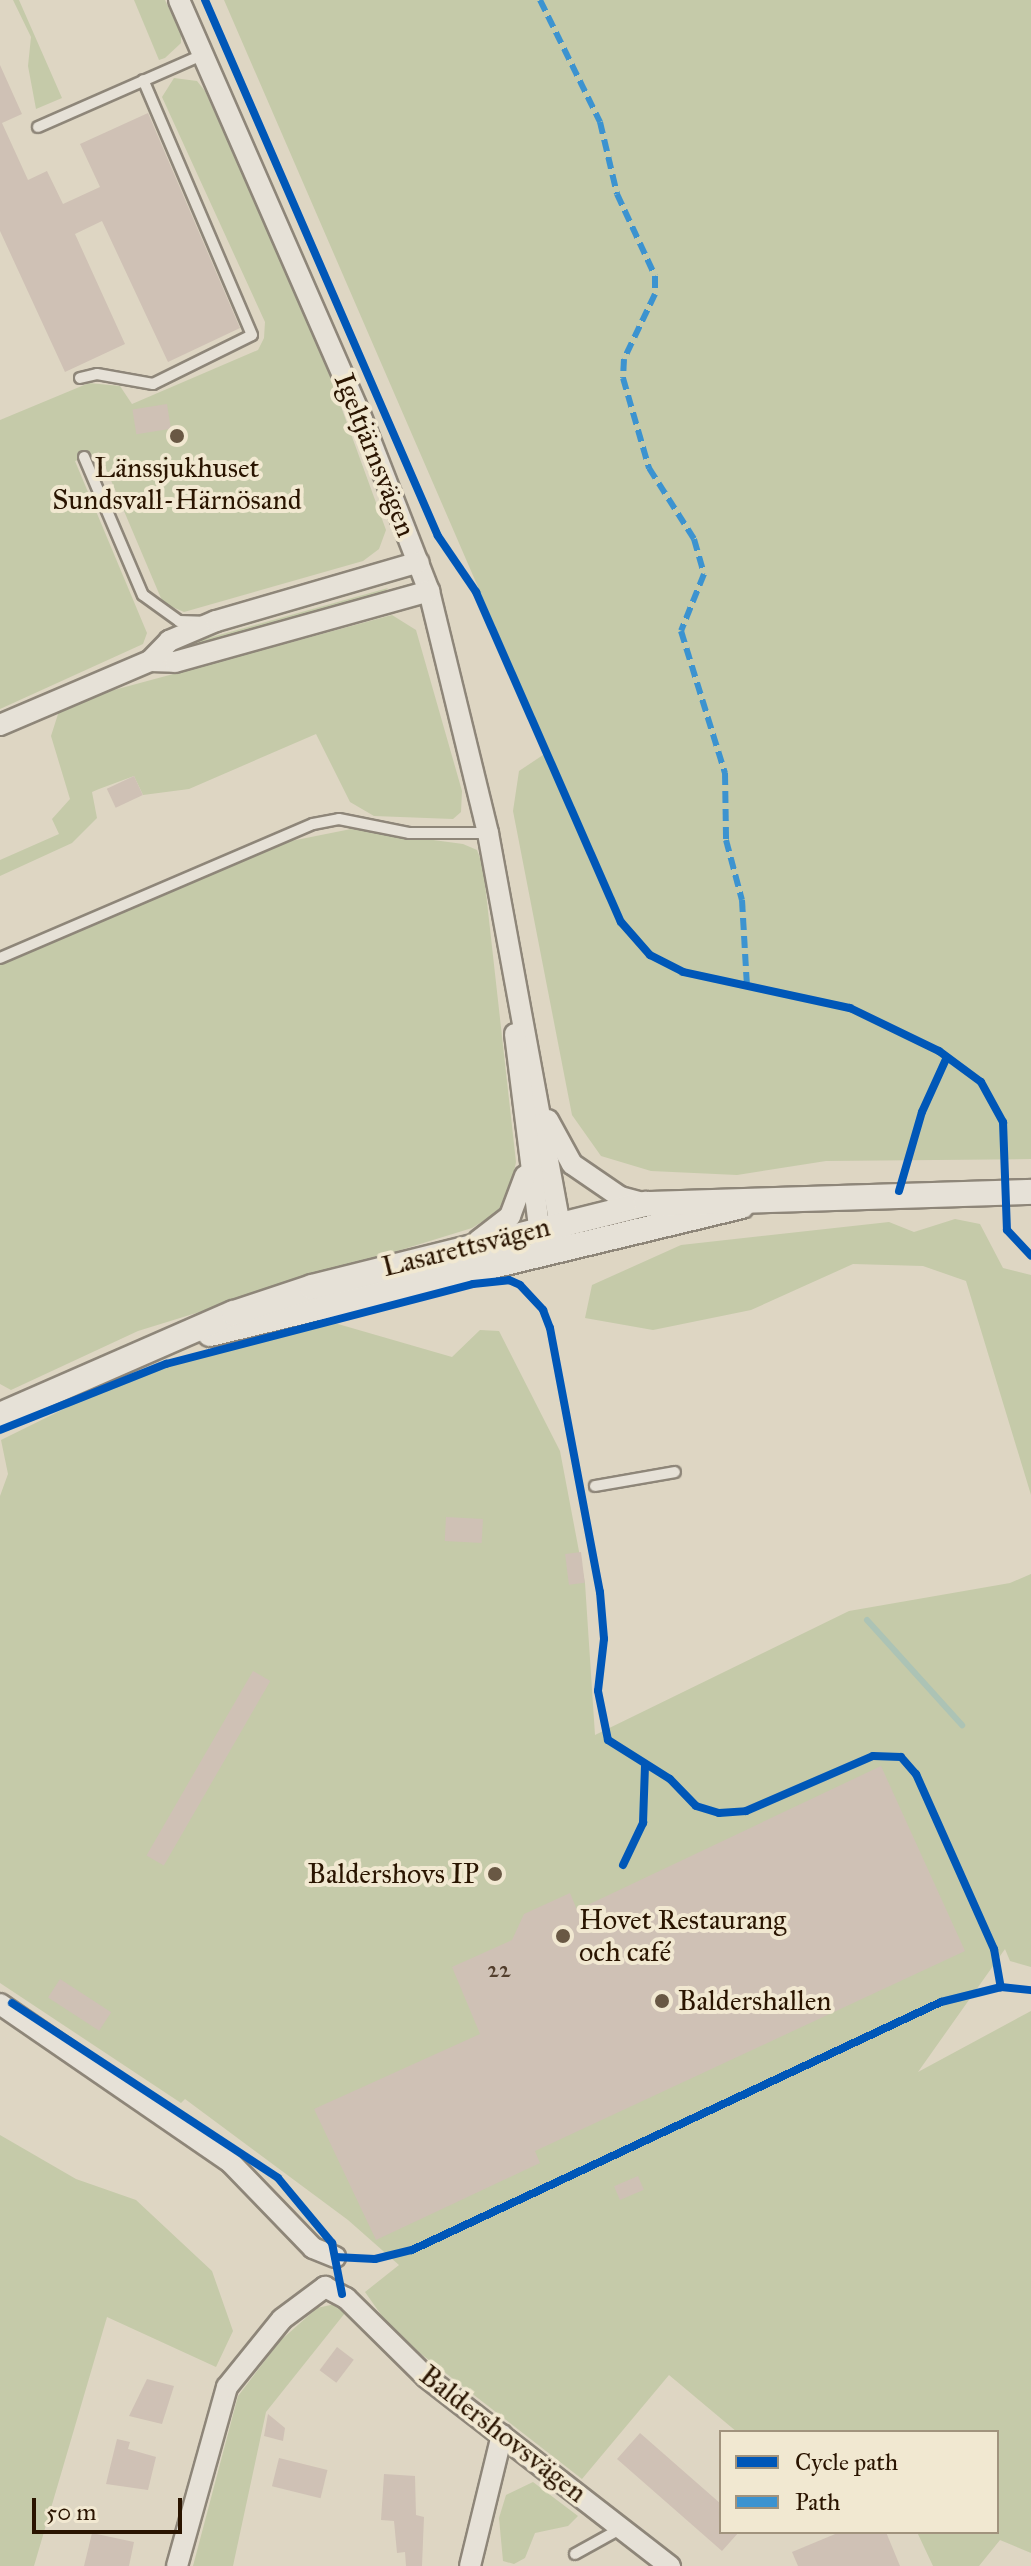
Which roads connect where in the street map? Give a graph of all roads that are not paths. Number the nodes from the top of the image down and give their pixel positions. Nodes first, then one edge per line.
1 (179, 0) edge
2 (204, 54) junction
3 (143, 80) junction
4 (38, 127) dead end
5 (80, 378) dead end
6 (84, 457) dead end
7 (419, 562) junction
8 (429, 591) junction
9 (216, 621) junction
10 (150, 661) junction
11 (0, 725) edge
12 (488, 833) junction
13 (506, 930) junction
14 (0, 958) edge
15 (538, 1100) junction
16 (527, 1168) junction
17 (1030, 1192) edge
18 (765, 1199) junction
19 (646, 1204) junction
20 (549, 1226) junction
21 (475, 1242) junction
22 (555, 1255) junction
23 (176, 1339) junction
24 (0, 1415) edge
25 (675, 1472) dead end
26 (595, 1486) dead end
27 (4, 2007) edge
28 (335, 2257) dead end
29 (502, 2435) junction
30 (622, 2528) junction
31 (575, 2554) dead end
32 (177, 2566) edge
33 (470, 2566) edge
34 (670, 2566) edge

1 - 2 street, Igeltjärnsvägen
2 - 3 lane
2 - 7 street, Igeltjärnsvägen
3 - 4 lane
3 - 5 lane
6 - 9 lane
7 - 8 street, Igeltjärnsvägen
7 - 9 street
8 - 10 street
8 - 12 street, Igeltjärnsvägen
9 - 10 street
10 - 11 street
12 - 13 street, Igeltjärnsvägen
12 - 14 lane
13 - 15 street, Igeltjärnsvägen
13 - 16 street, Igeltjärnsvägen
15 - 19 street, Igeltjärnsvägen
15 - 20 street, Igeltjärnsvägen
16 - 20 street, Igeltjärnsvägen
16 - 21 street, Igeltjärnsvägen
17 - 18 street, Lasarettsvägen
18 - 19 street, Lasarettsvägen
18 - 22 street, Lasarettsvägen
19 - 20 street, Lasarettsvägen
20 - 21 street, Lasarettsvägen
20 - 22 street, Igeltjärnsvägen
21 - 23 street, Lasarettsvägen
22 - 23 street, Lasarettsvägen
23 - 24 street, Lasarettsvägen
25 - 26 lane
27 - 28 street
29 - 30 street, Baldershovsvägen
29 - 32 street, Baldershovsvägen
29 - 33 street
30 - 31 lane
30 - 34 street, Baldershovsvägen

